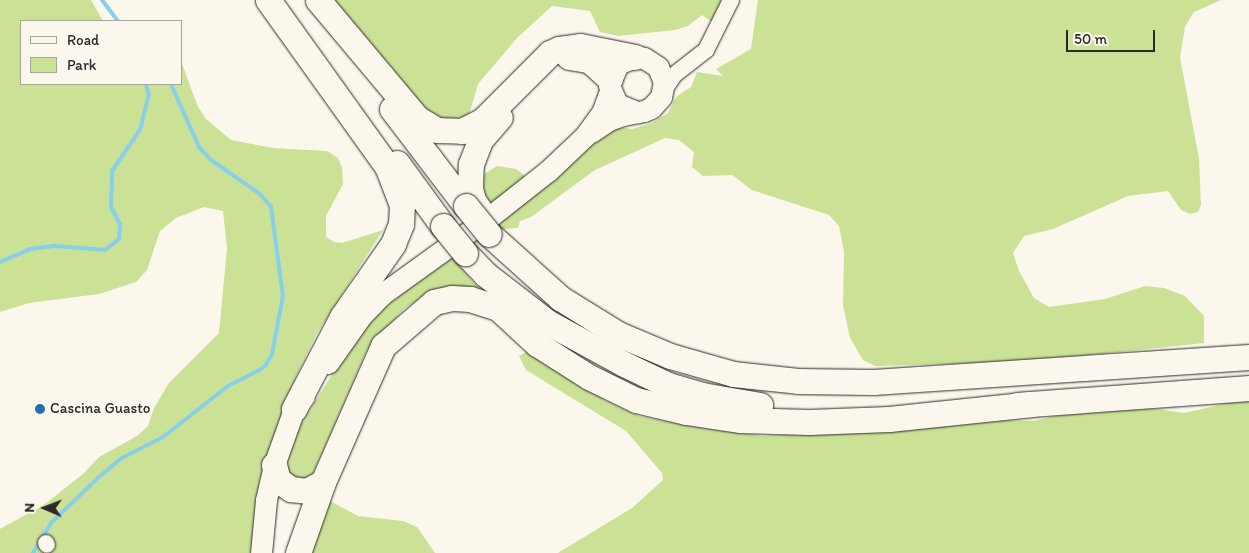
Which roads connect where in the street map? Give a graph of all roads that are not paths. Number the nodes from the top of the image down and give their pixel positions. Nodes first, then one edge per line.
1 (268, 0) edge
2 (276, 0) edge
3 (309, 0) edge
4 (318, 0) edge
5 (731, 0) edge
6 (706, 50) junction
7 (644, 60) junction
8 (610, 85) junction
9 (664, 90) junction
10 (637, 112) junction
11 (585, 136) junction
12 (483, 221) junction
13 (1249, 357) edge
14 (1249, 388) edge
15 (1032, 404) junction
16 (294, 409) junction
17 (274, 465) junction
18 (323, 482) junction
19 (262, 553) edge
20 (298, 553) edge

1 - 16 highway
2 - 15 highway, bridge
3 - 12 highway
4 - 7 highway
5 - 6 street
6 - 7 street
6 - 9 street
7 - 8 main road
7 - 9 main road
8 - 10 main road
8 - 11 main road
8 - 12 highway
9 - 10 main road
10 - 11 main road
11 - 16 main road
12 - 13 highway
14 - 15 highway
15 - 18 highway
16 - 17 main road
17 - 18 highway
17 - 19 main road
18 - 20 highway

